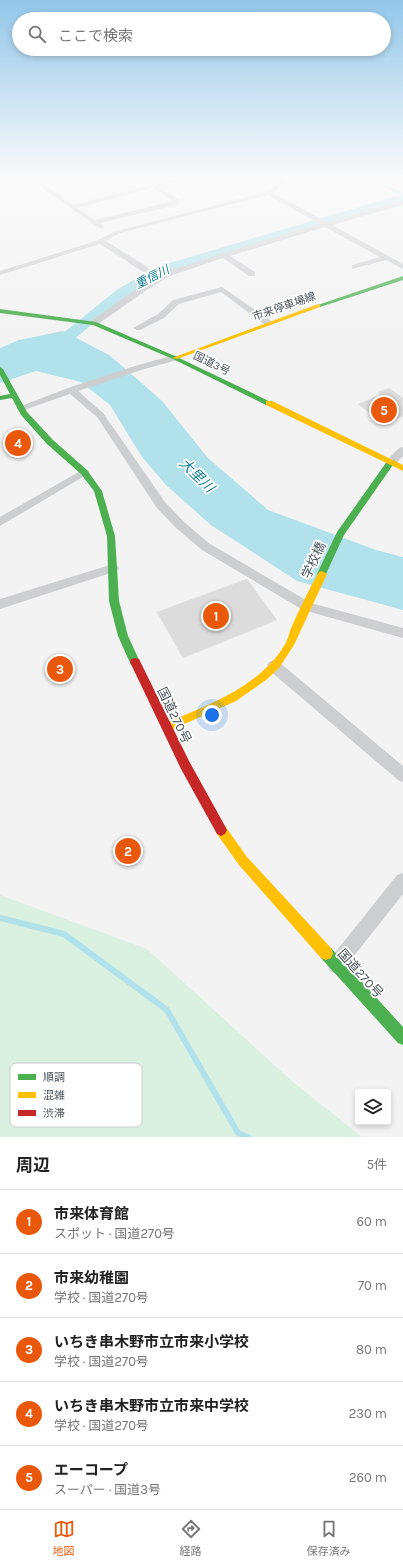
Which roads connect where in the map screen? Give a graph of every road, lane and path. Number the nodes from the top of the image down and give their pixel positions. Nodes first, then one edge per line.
1 (105, 229) edge
2 (129, 229) edge
3 (312, 229) edge
4 (333, 229) edge
5 (114, 235) junction
6 (101, 241) junction
7 (224, 256) junction
8 (386, 258) junction
9 (355, 267) dead end
10 (403, 267) edge
11 (146, 270) dead end
12 (0, 273) edge
13 (252, 274) dead end
14 (403, 278) edge
15 (0, 311) edge
16 (94, 323) junction
17 (268, 323) junction
18 (137, 328) dead end
19 (175, 358) junction
20 (0, 368) edge
21 (73, 390) junction
22 (11, 392) junction
23 (0, 398) edge
24 (21, 408) junction
25 (403, 450) edge
26 (391, 462) junction
27 (403, 468) edge
28 (84, 472) junction
29 (0, 522) edge
30 (113, 568) junction
31 (308, 602) junction
32 (0, 604) edge
33 (403, 633) edge
34 (274, 666) junction
35 (167, 727) junction
36 (403, 775) edge
37 (403, 881) edge
38 (336, 965) junction
39 (403, 1038) edge

1 - 5 street
2 - 5 street
3 - 7 street
4 - 8 street
5 - 6 street
6 - 11 street
6 - 12 street
7 - 13 street
7 - 16 street
8 - 9 street
8 - 10 street
14 - 17 main road, 市来停車場線
15 - 16 main road, 国道3号
16 - 19 main road, 国道3号
17 - 18 street
17 - 19 main road, 市来停車場線
19 - 21 street
19 - 26 main road, 国道3号
20 - 22 main road, 国道270号
21 - 24 street
21 - 31 street
22 - 23 main road
22 - 24 main road, 国道270号
24 - 28 main road, 国道270号
25 - 26 street
26 - 27 main road, 国道3号
26 - 31 main road, 学校橋
28 - 29 street
28 - 30 main road, 国道270号
30 - 32 street
30 - 35 main road, 国道270号
31 - 33 street
31 - 34 main road, 学校橋
34 - 35 main road, 学校橋
34 - 36 street
35 - 38 main road, 国道270号
37 - 38 street
38 - 39 main road, 国道270号

